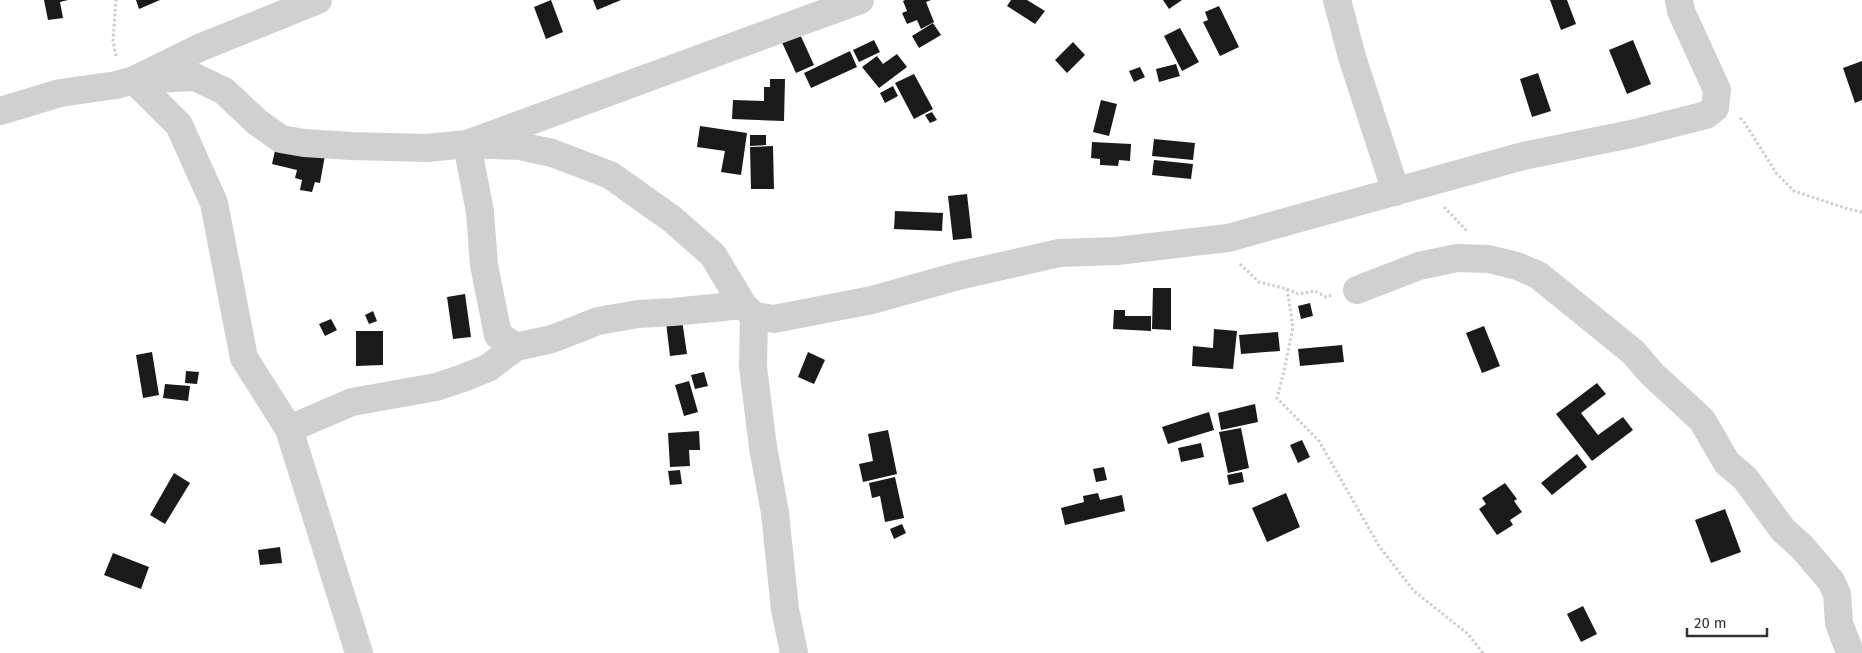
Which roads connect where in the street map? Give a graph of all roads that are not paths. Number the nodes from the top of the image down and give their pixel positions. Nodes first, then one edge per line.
1 (318, 0) edge
2 (860, 0) edge
3 (1337, 0) edge
4 (1678, 0) edge
5 (134, 80) junction
6 (0, 111) edge
7 (467, 144) junction
8 (1407, 189) junction
9 (1357, 290) road end
10 (749, 310) junction
11 (516, 347) junction
12 (289, 429) junction
13 (359, 653) edge
14 (794, 653) edge
15 (1851, 653) edge

1 - 5 street
2 - 7 street
3 - 8 street
4 - 8 street
5 - 6 street
5 - 7 street
5 - 12 street
7 - 10 street
7 - 11 street
8 - 10 street
9 - 15 street
10 - 11 street
10 - 14 street
11 - 12 street
12 - 13 street

